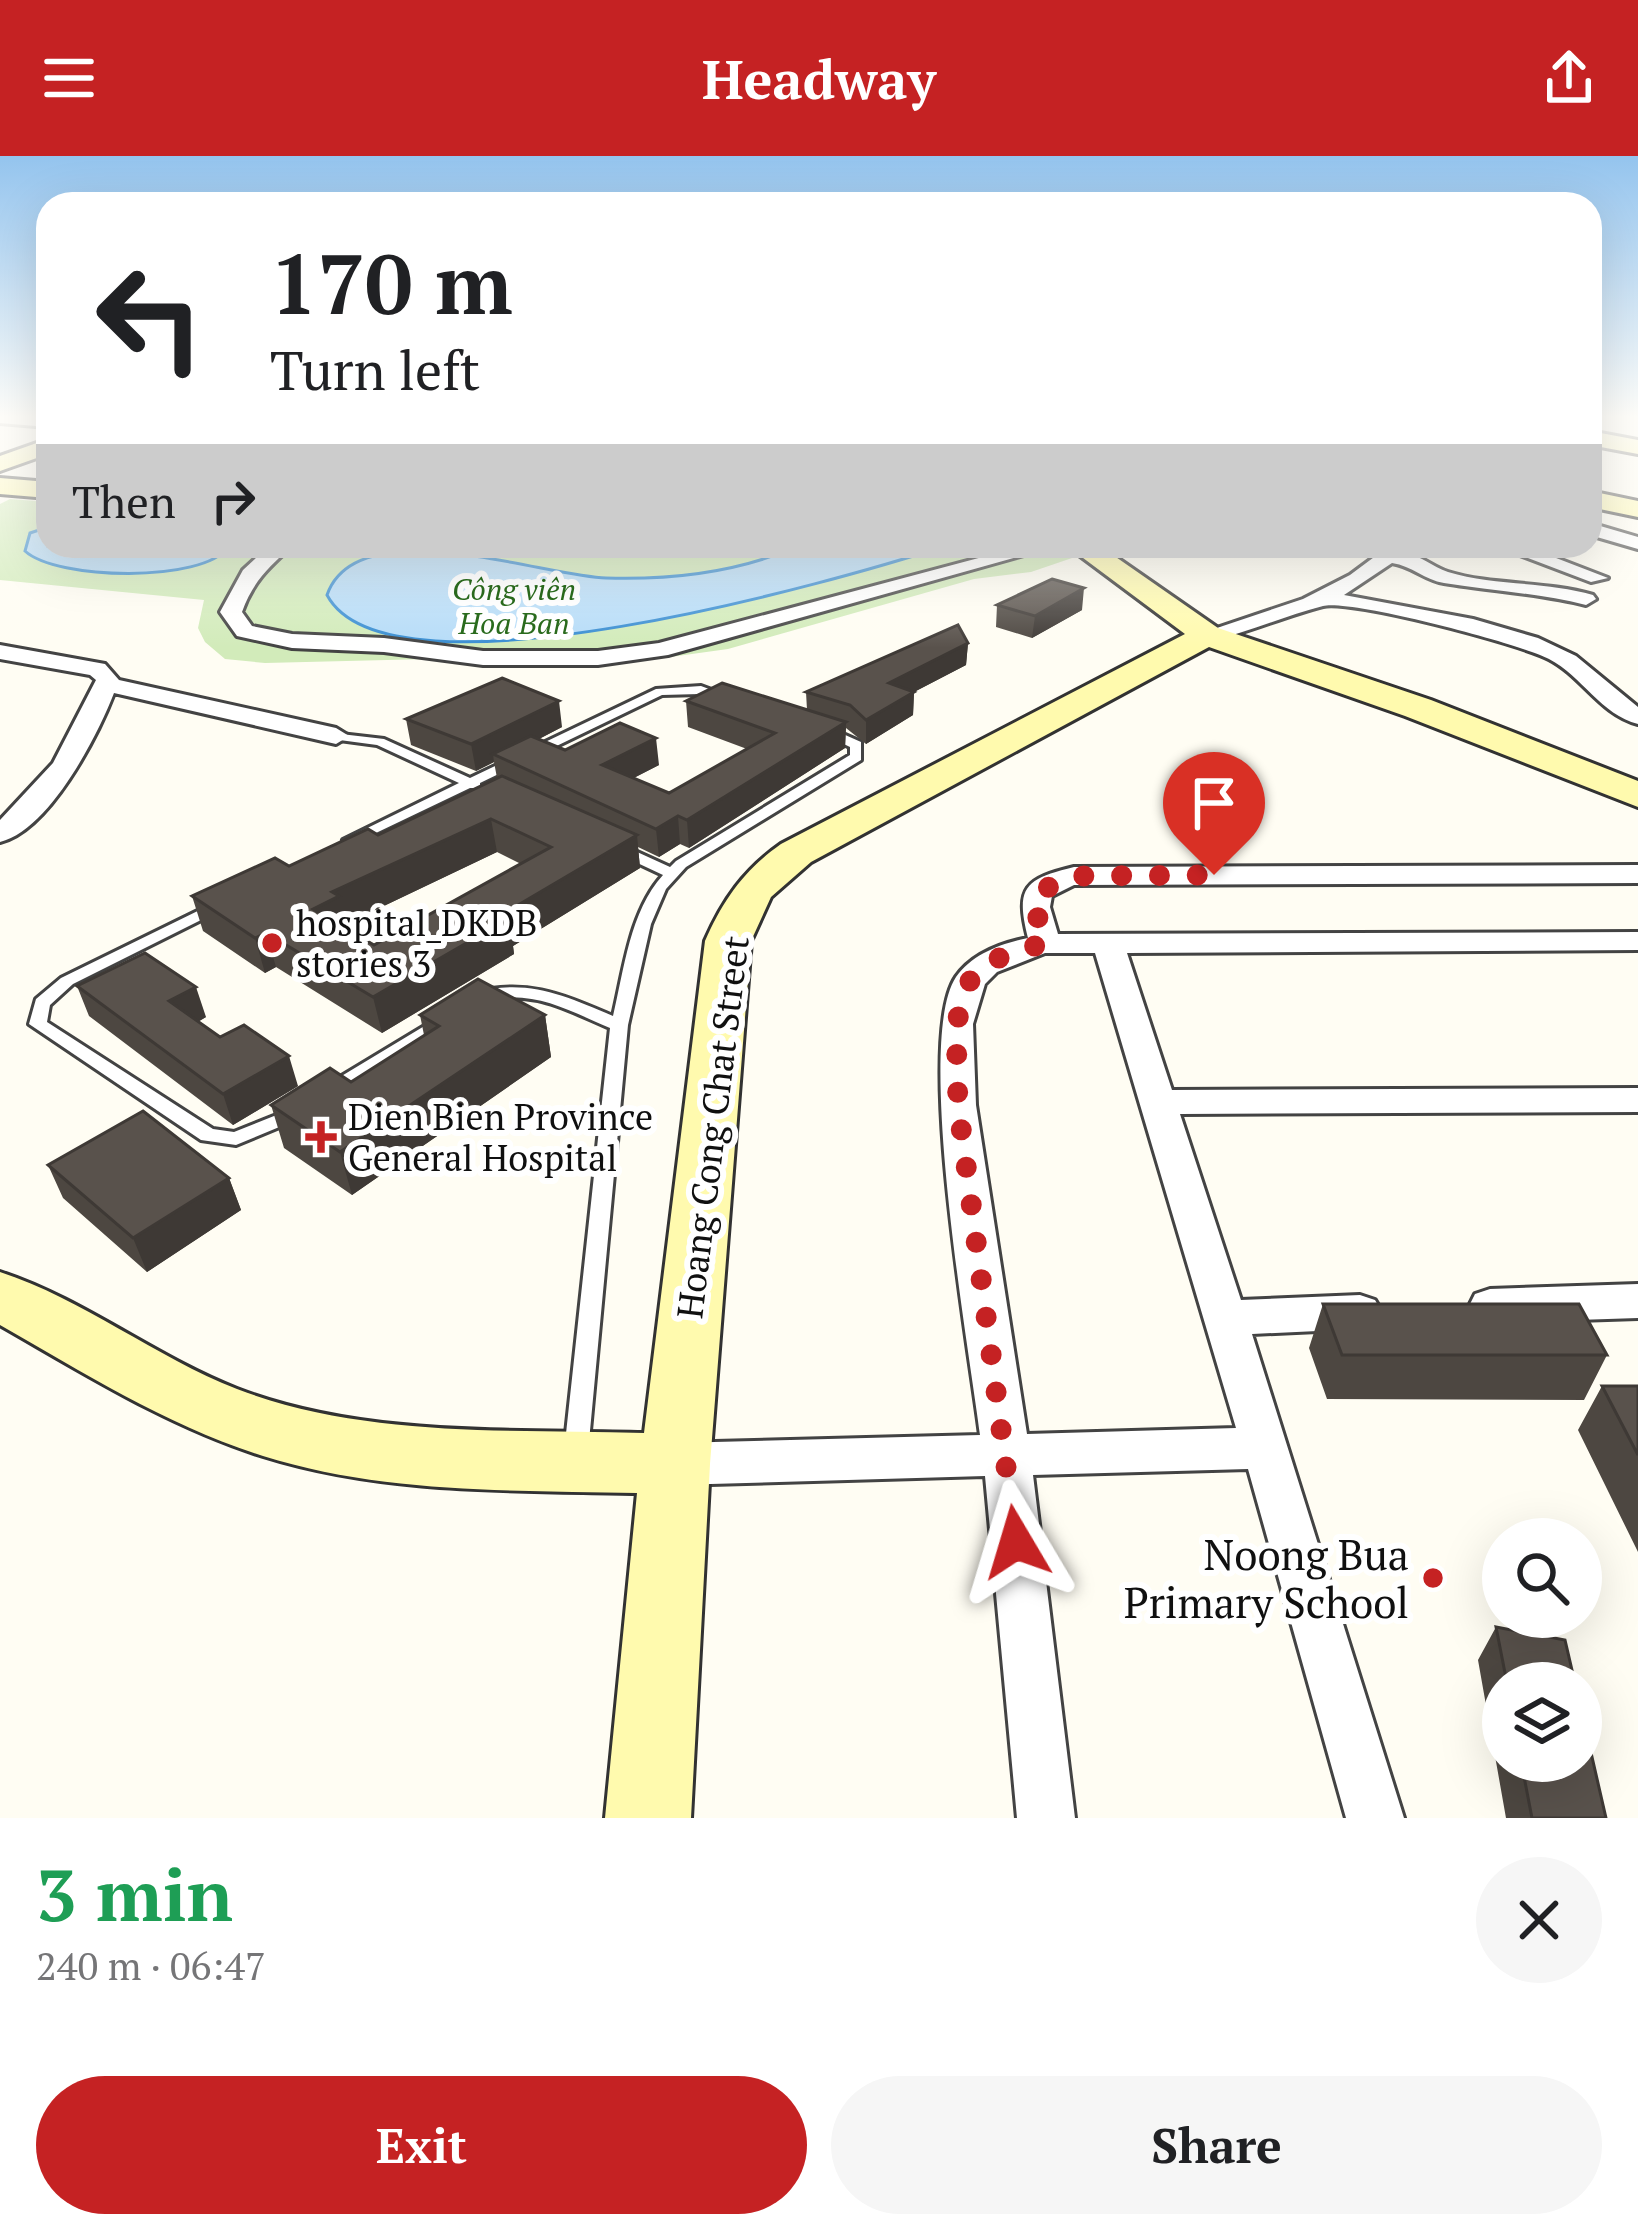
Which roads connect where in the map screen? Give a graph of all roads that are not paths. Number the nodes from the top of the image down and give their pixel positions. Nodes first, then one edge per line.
1 (1602, 502) edge
2 (1638, 509) edge
3 (1602, 532) edge
4 (1638, 543) edge
5 (263, 558) edge
6 (1001, 558) edge
7 (1098, 558) edge
8 (1385, 558) edge
9 (1410, 558) edge
10 (1540, 558) edge
11 (1598, 578) dead end
12 (1328, 598) junction
13 (1586, 599) dead end
14 (1207, 635) junction
15 (0, 652) edge
16 (106, 684) junction
17 (742, 703) edge
18 (1631, 710) edge
19 (804, 723) edge
20 (337, 736) joint
21 (472, 783) junction
22 (492, 792) edge
23 (1638, 795) edge
24 (0, 834) edge
25 (340, 845) edge
26 (612, 846) edge
27 (673, 873) junction
28 (1638, 874) edge
29 (235, 898) edge
30 (1638, 941) edge
31 (1045, 944) junction
32 (1109, 946) junction
33 (619, 1025) junction
34 (1638, 1100) edge
35 (1161, 1102) junction
36 (0, 1296) edge
37 (1638, 1301) edge
38 (1461, 1307) edge
39 (1390, 1310) edge
40 (1225, 1318) junction
41 (1267, 1448) junction
42 (1006, 1451) junction
43 (575, 1460) junction
44 (675, 1464) junction
45 (649, 1818) edge
46 (1046, 1818) edge
47 (1375, 1818) edge

1 - 2 street
3 - 4 street
5 - 6 street
7 - 14 street
8 - 12 street
9 - 13 street
10 - 11 street
12 - 14 street
12 - 18 street
14 - 23 street
14 - 44 street, Hoang Cong Chat Street
15 - 16 street
16 - 20 street
16 - 24 street
17 - 21 lane
19 - 27 lane
20 - 21 lane
21 - 22 lane
21 - 25 lane
26 - 27 lane
27 - 33 lane
28 - 31 street
29 - 33 lane
30 - 32 street
31 - 32 street
31 - 42 street
32 - 35 street
33 - 43 lane
34 - 35 street
35 - 40 street
36 - 43 street
37 - 38 street
39 - 40 street
40 - 41 street
41 - 42 street
41 - 47 street
42 - 44 street
42 - 46 street
43 - 44 street
44 - 45 street, Hoang Cong Chat Street

